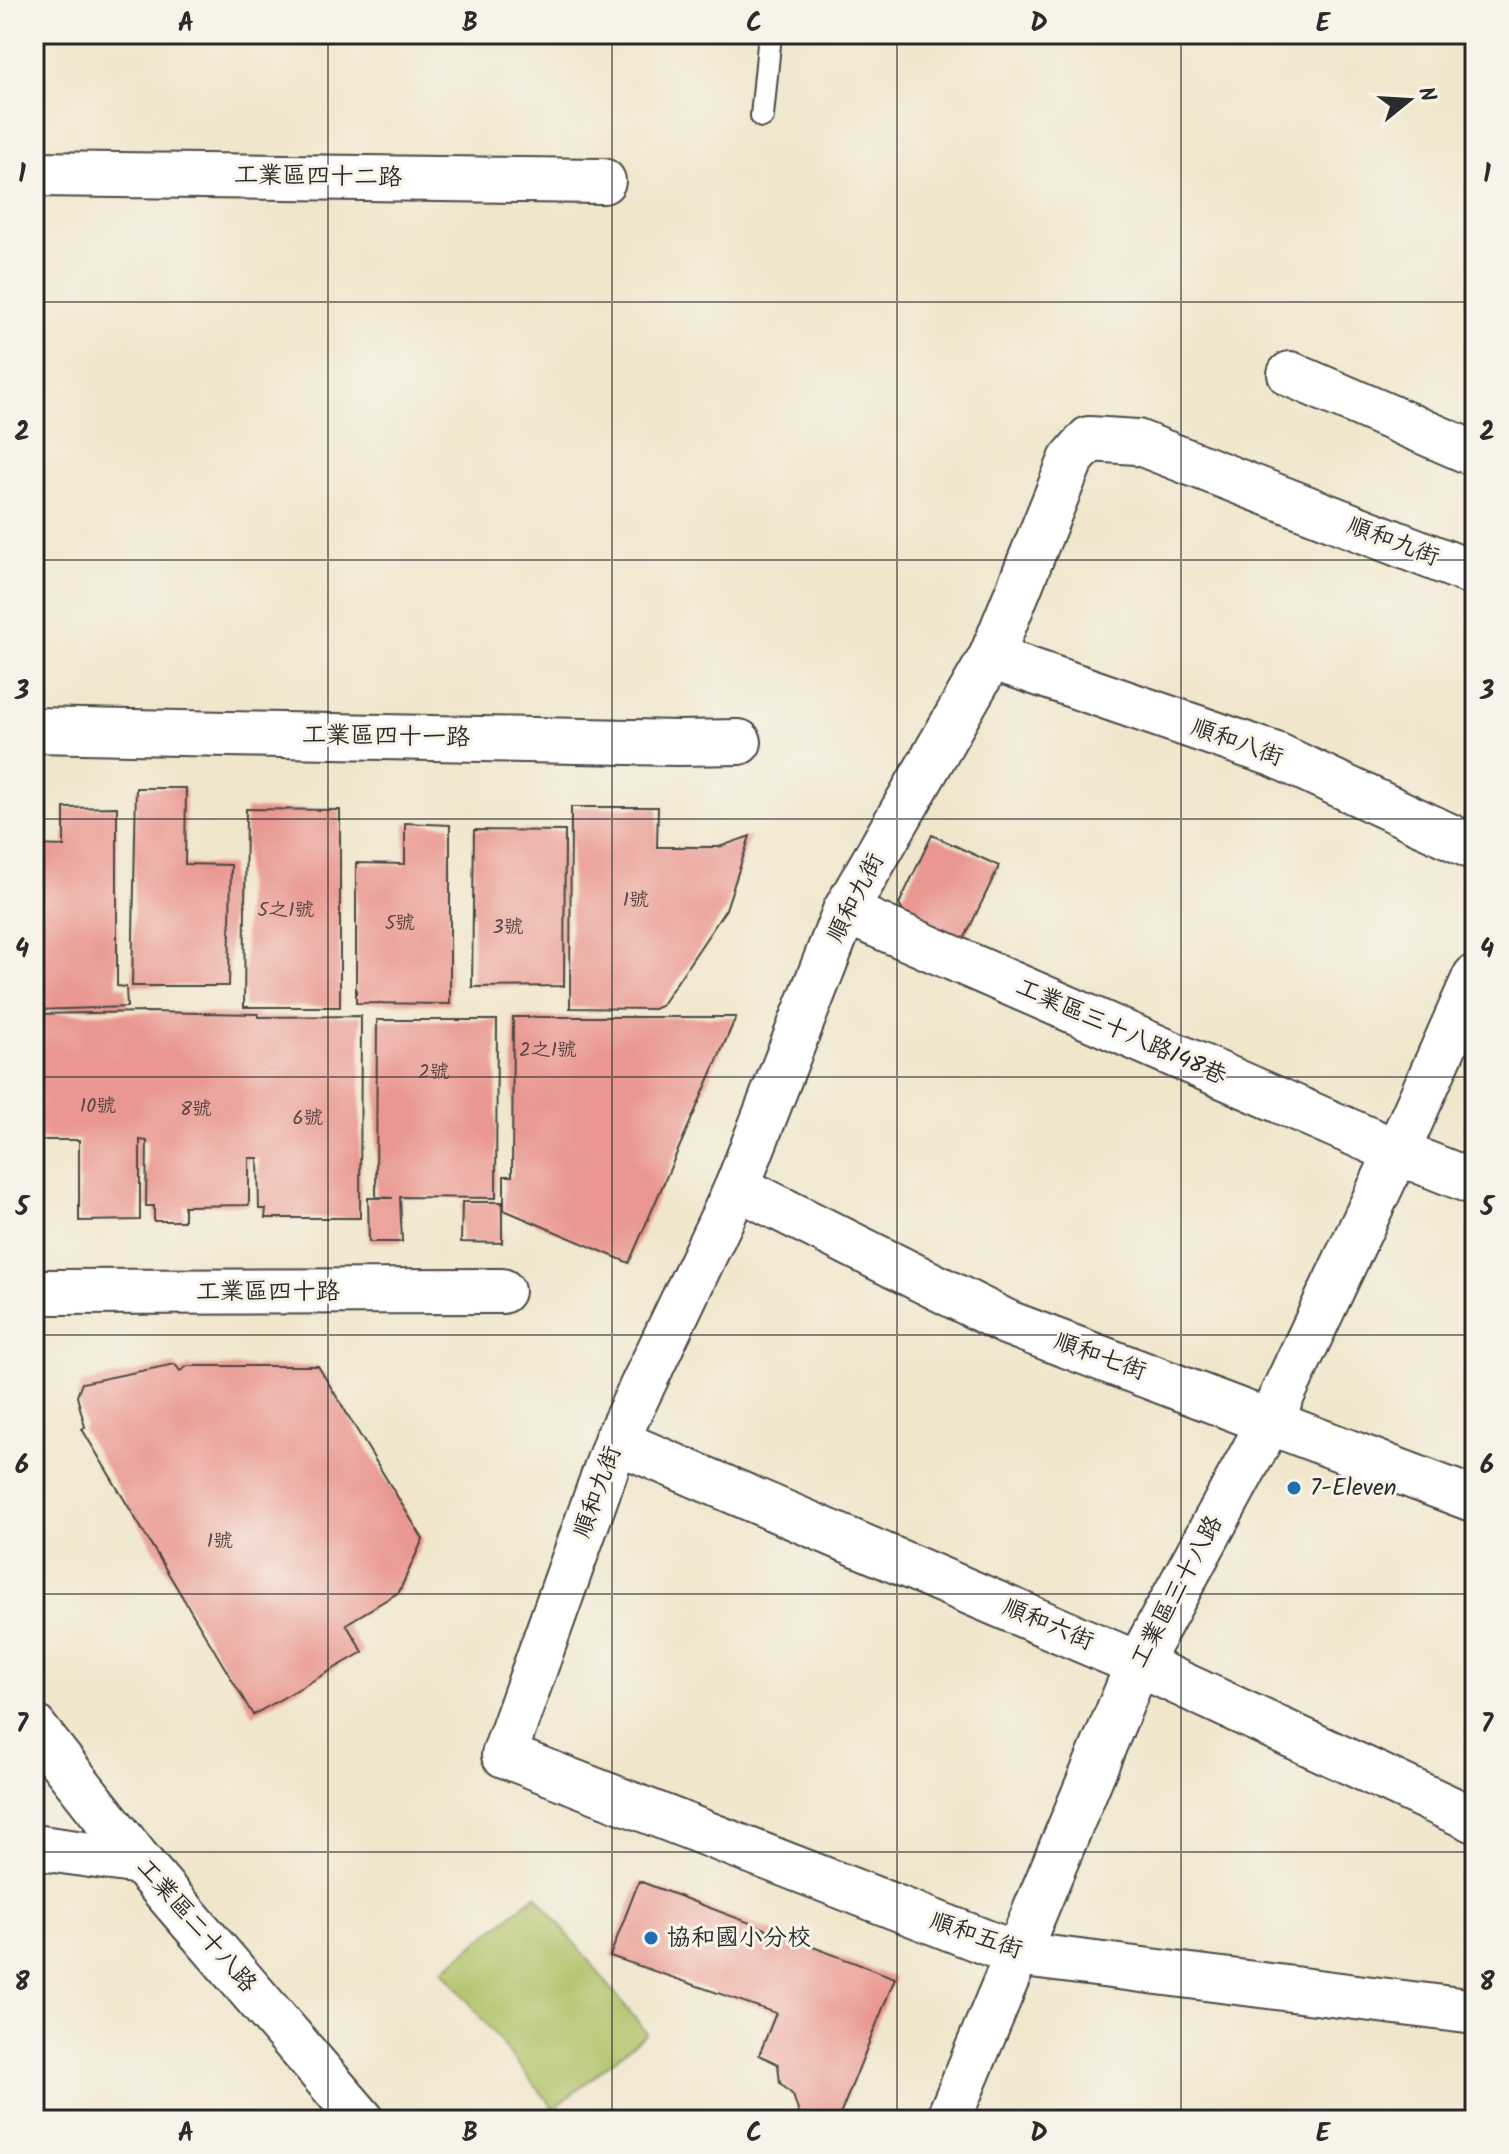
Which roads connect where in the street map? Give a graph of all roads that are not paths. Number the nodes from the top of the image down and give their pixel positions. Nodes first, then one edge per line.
1 (770, 34) edge
2 (762, 116) dead end
3 (34, 174) edge
4 (603, 181) dead end
5 (1290, 374) dead end
6 (1475, 454) edge
7 (1475, 574) edge
8 (991, 657) junction
9 (34, 730) edge
10 (739, 742) dead end
11 (1475, 848) edge
12 (845, 911) junction
13 (1475, 977) edge
14 (1397, 1152) junction
15 (1475, 1183) edge
16 (737, 1187) junction
17 (502, 1291) dead end
18 (34, 1292) edge
19 (1270, 1421) junction
20 (616, 1441) junction
21 (1475, 1500) edge
22 (1138, 1664) junction
23 (34, 1728) edge
24 (504, 1755) joint
25 (34, 1774) edge
26 (1475, 1820) edge
27 (34, 1847) edge
28 (140, 1862) junction
29 (1016, 1954) junction
30 (1475, 2012) edge
31 (362, 2120) edge
32 (948, 2120) edge

1 - 2 lane
3 - 4 street, 工業區四十二路
5 - 6 street
7 - 8 street, 順和九街
8 - 11 street, 順和八街
8 - 12 street, 順和九街
9 - 10 street, 工業區四十一路
12 - 14 street, 工業區三十八路148巷
12 - 16 street, 順和九街
13 - 14 street, 工業區三十八路
14 - 15 street
14 - 19 street, 工業區三十八路
16 - 19 street, 順和七街
16 - 20 street, 順和九街
17 - 18 street, 工業區四十路
19 - 21 street, 順和七街
19 - 22 street, 工業區三十八路
20 - 22 street, 順和六街
20 - 24 street, 順和九街
22 - 26 street, 順和六街
22 - 29 street, 工業區三十八路
23 - 25 street
23 - 28 street, 工業區二十八路
24 - 29 street, 順和五街
27 - 28 street
28 - 31 street, 工業區二十八路
29 - 30 street, 順和五街
29 - 32 street, 工業區三十八路

